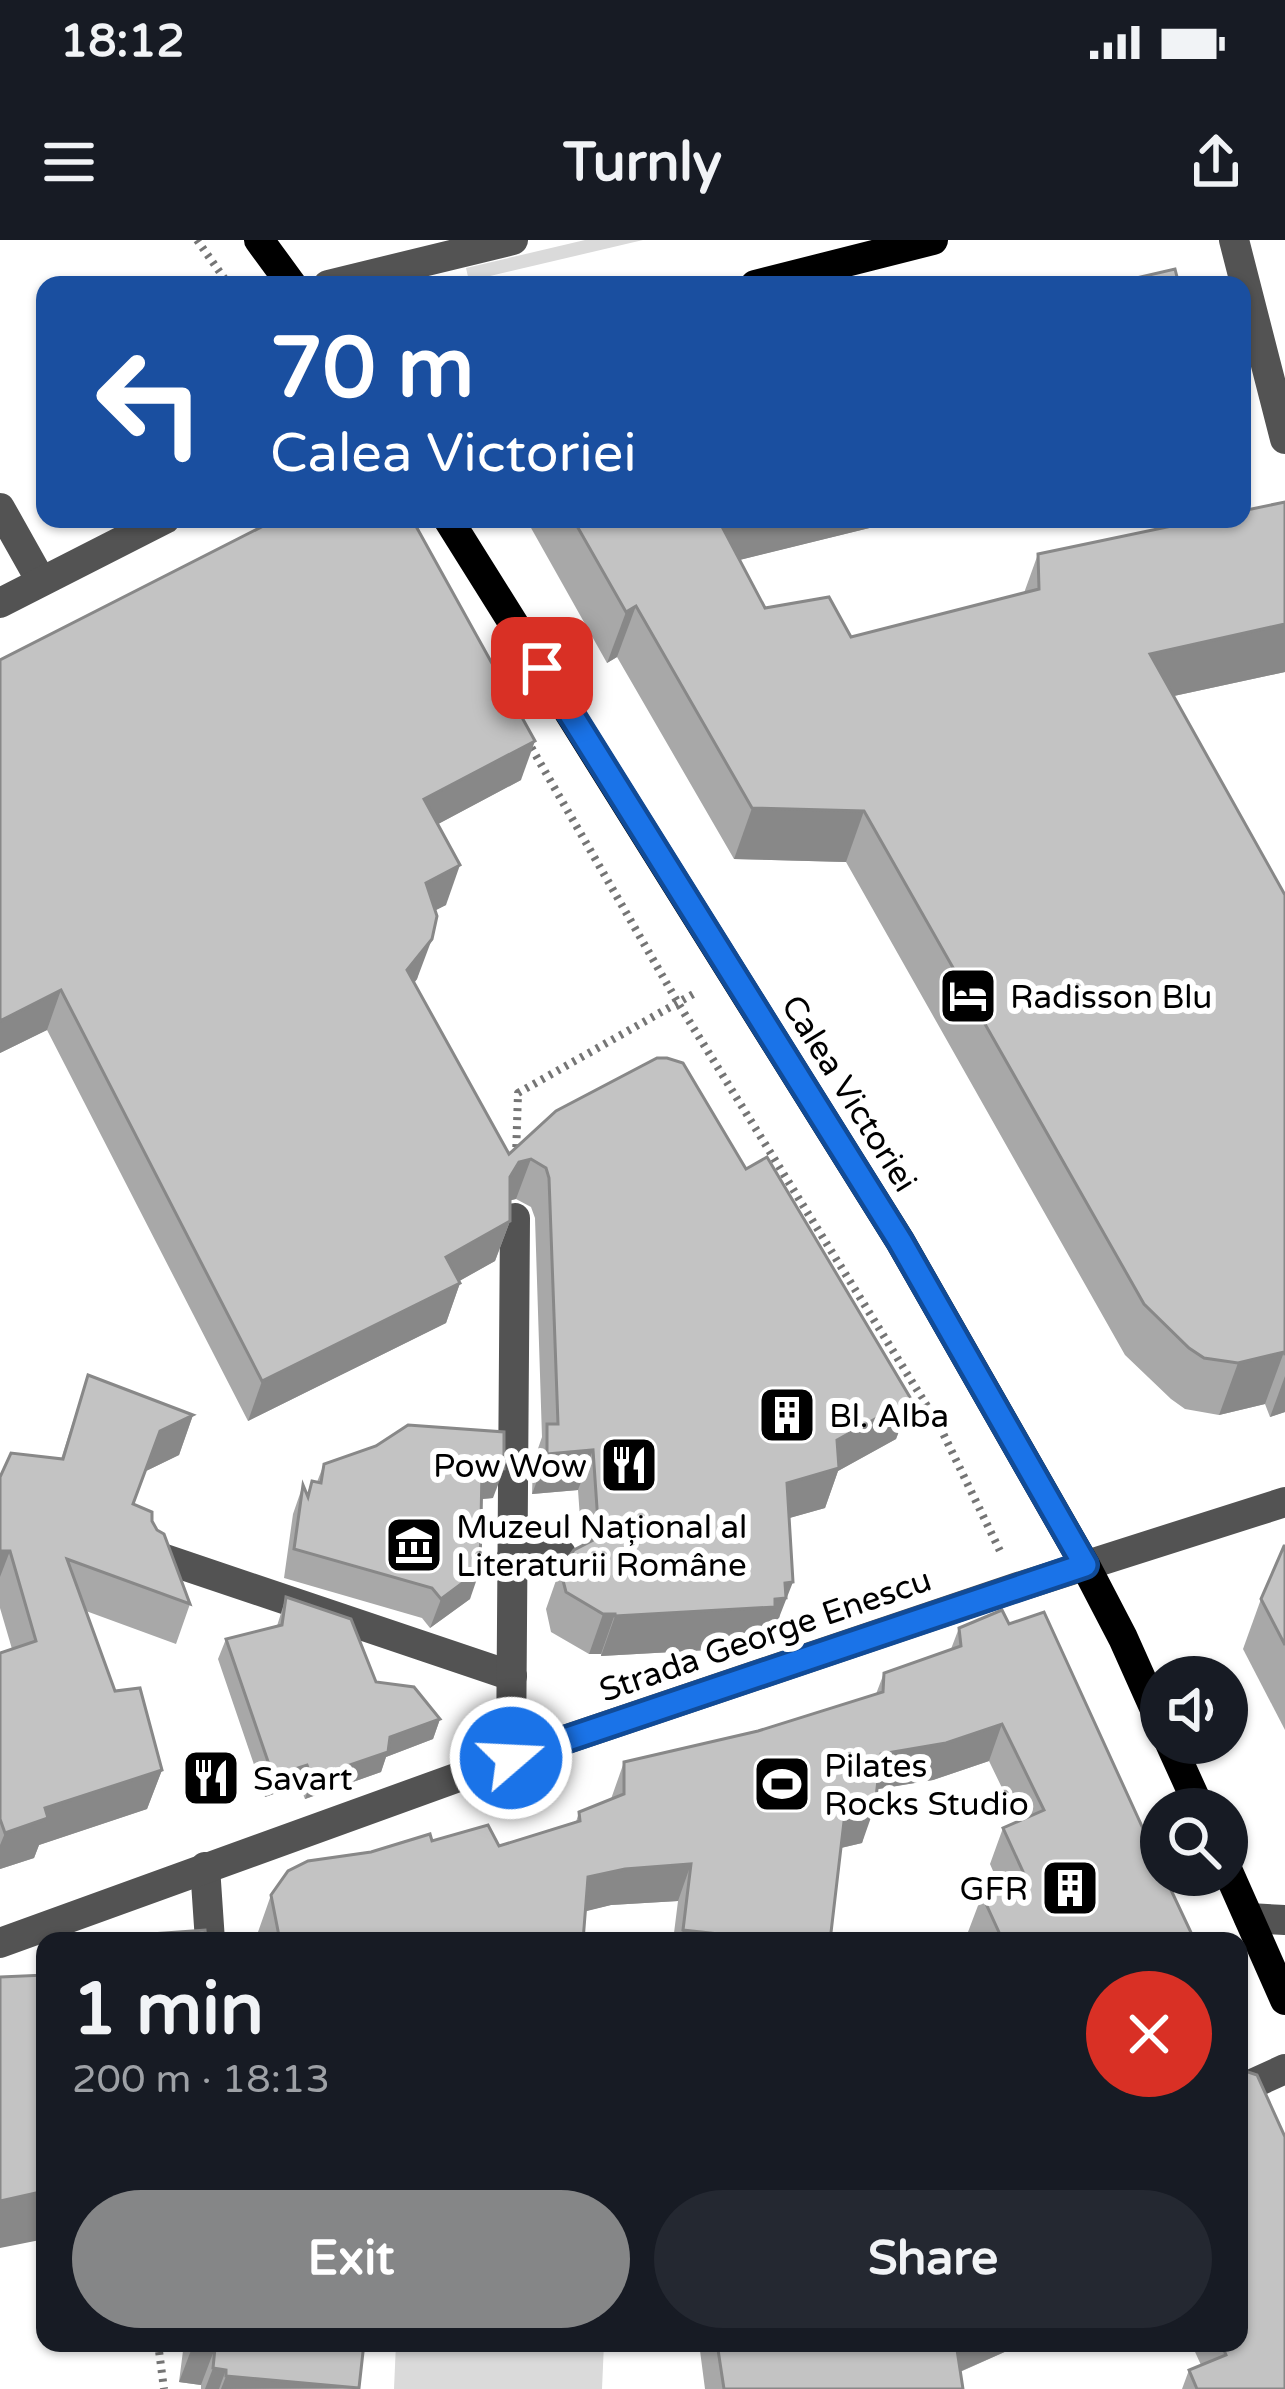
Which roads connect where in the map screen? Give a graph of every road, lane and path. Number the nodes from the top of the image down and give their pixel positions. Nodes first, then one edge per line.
1 (197, 240) edge
2 (260, 240) edge
3 (513, 240) edge
4 (933, 240) edge
5 (1234, 240) edge
6 (223, 276) edge
7 (286, 276) edge
8 (365, 276) edge
9 (790, 276) edge
10 (1243, 276) edge
11 (1251, 307) edge
12 (1285, 440) edge
13 (0, 508) edge
14 (147, 528) edge
15 (454, 528) edge
16 (41, 581) junction
17 (0, 603) edge
18 (517, 723) edge
19 (733, 972) junction
20 (678, 1003) junction
21 (515, 1218) joint
22 (1285, 1502) edge
23 (561, 1554) dead end
24 (156, 1556) edge
25 (512, 1557) junction
26 (1085, 1565) junction
27 (1018, 1587) junction
28 (512, 1676) junction
29 (1140, 1676) edge
30 (511, 1758) junction
31 (205, 1868) junction
32 (1239, 1896) edge
33 (1249, 1918) junction
34 (1285, 1920) edge
35 (209, 1932) edge
36 (0, 1942) edge
37 (1285, 2000) edge
38 (1285, 2069) edge
39 (1248, 2086) edge
40 (159, 2352) edge
41 (164, 2389) edge

1 - 6 path
2 - 7 main road
3 - 8 street
4 - 9 main road
5 - 10 street
11 - 12 street
13 - 16 street
14 - 16 street
15 - 19 main road, Calea Victoriei
16 - 17 street
18 - 20 path
19 - 20 path
19 - 26 main road, Calea Victoriei
20 - 21 path
20 - 27 path
21 - 25 street
22 - 26 street, Strada George Enescu
23 - 25 street
24 - 28 street
25 - 28 street
26 - 27 street, Strada George Enescu
26 - 29 main road, Calea Victoriei
27 - 30 street, Strada George Enescu
28 - 30 street
30 - 31 street, Strada George Enescu
31 - 35 street
31 - 36 street, Strada George Enescu
32 - 33 main road
33 - 34 street
33 - 37 main road
38 - 39 street
40 - 41 path

